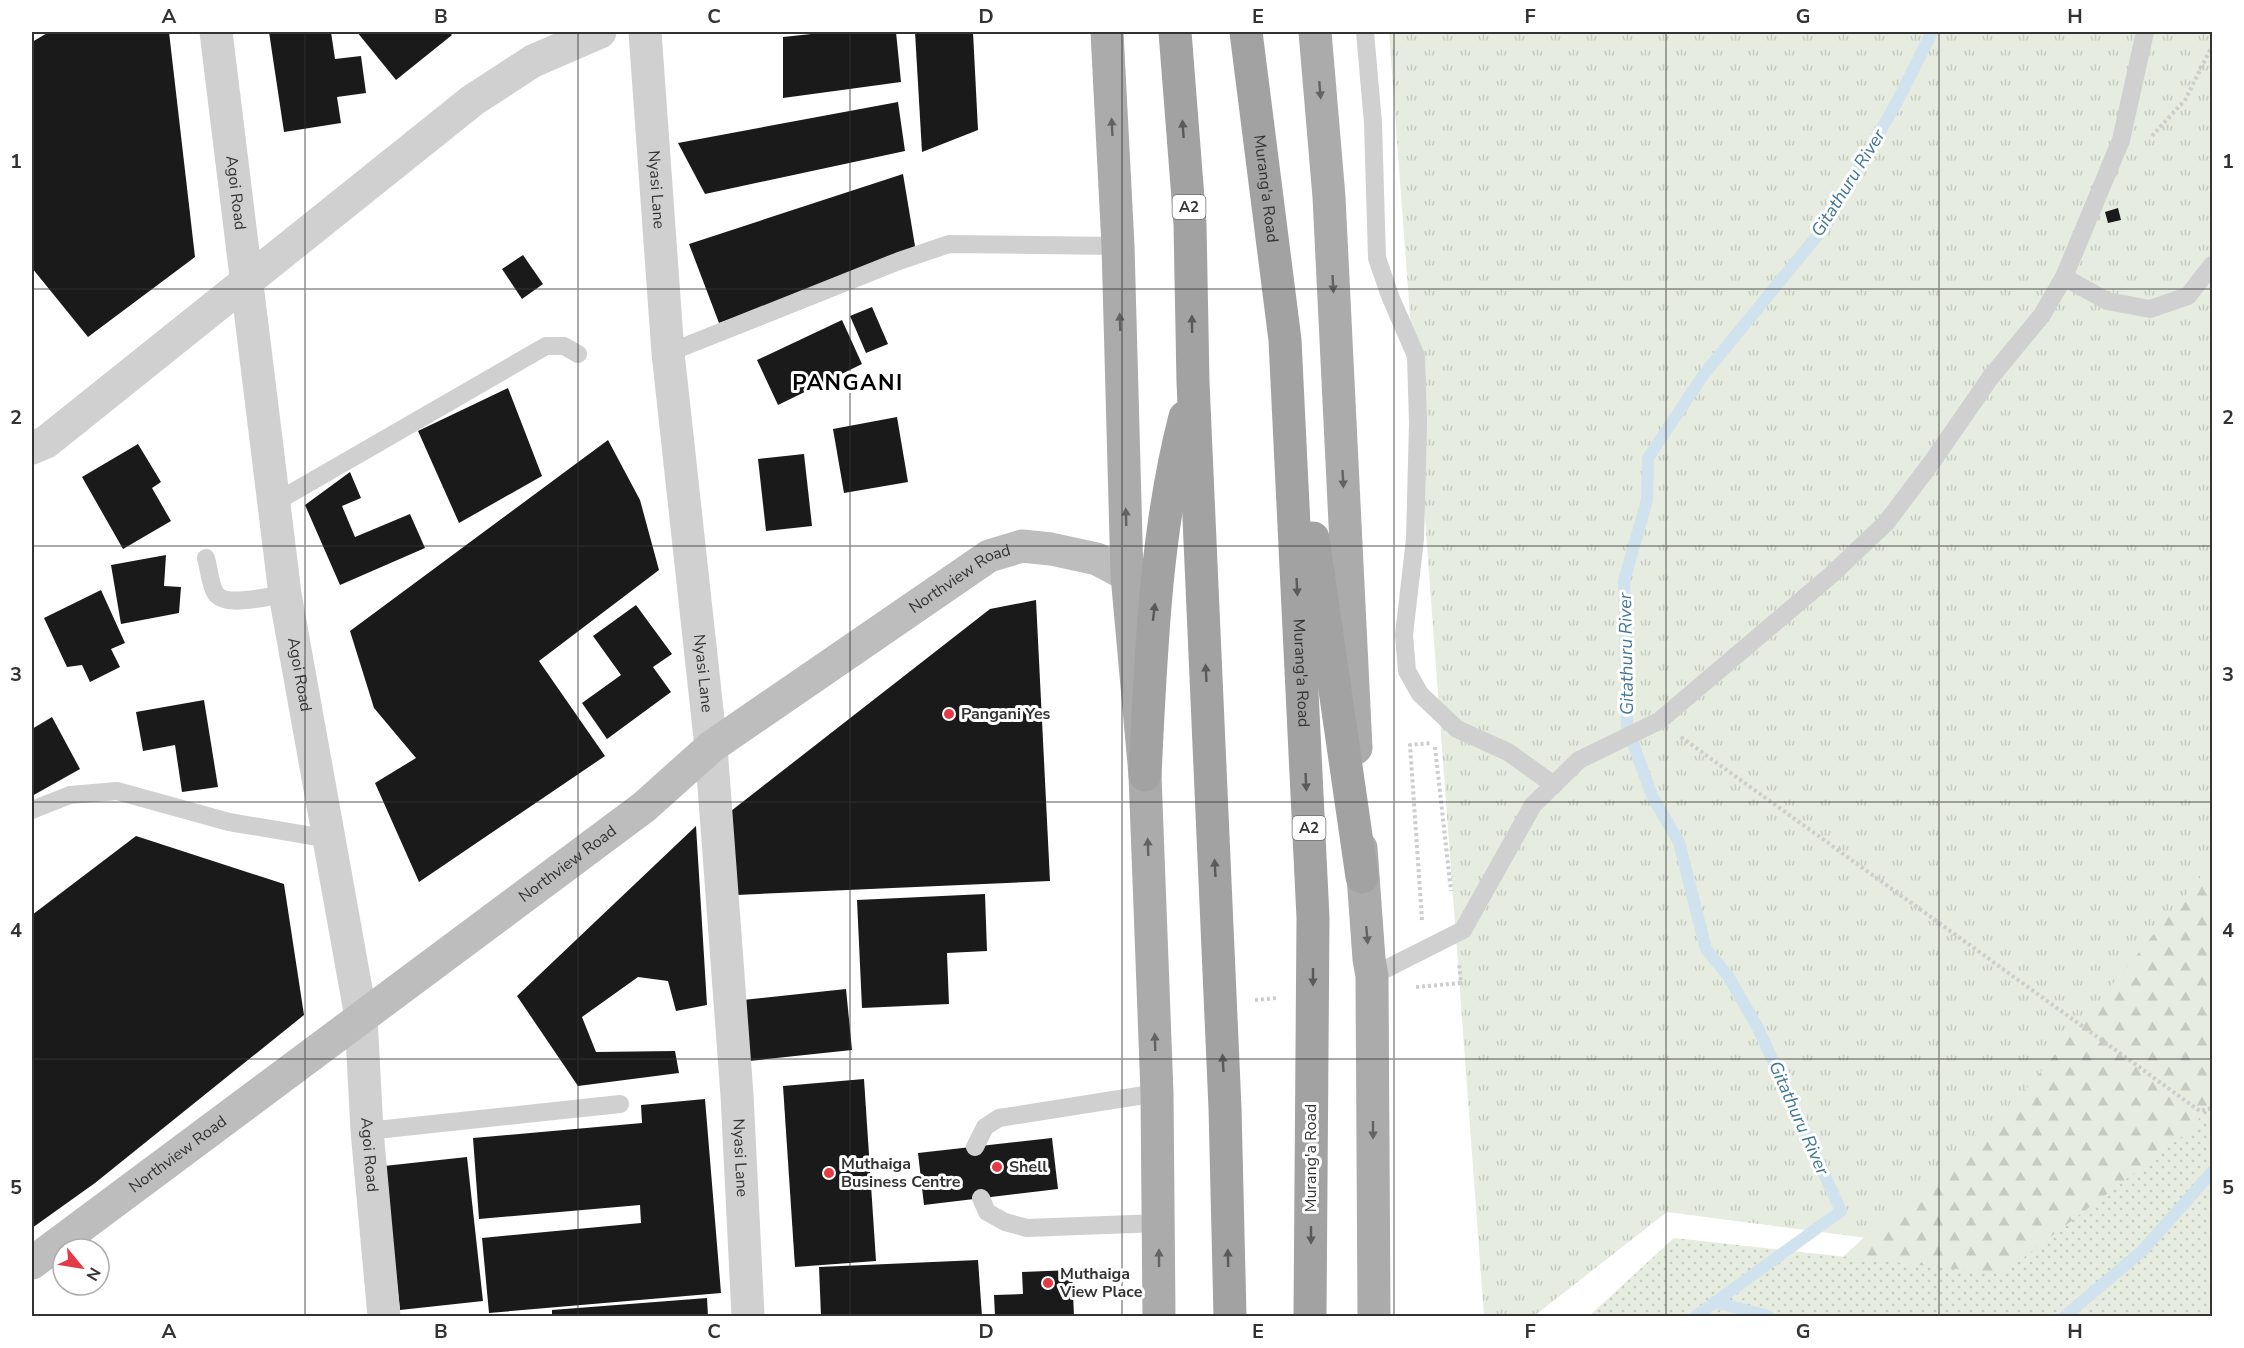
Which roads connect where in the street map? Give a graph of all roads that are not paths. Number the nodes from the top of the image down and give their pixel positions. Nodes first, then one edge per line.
1 (216, 32) edge
2 (600, 32) edge
3 (645, 32) edge
4 (1107, 32) edge
5 (1175, 32) edge
6 (1246, 32) edge
7 (1315, 32) edge
8 (1365, 32) edge
9 (2145, 32) edge
10 (1118, 246) junction
11 (2212, 265) edge
12 (2064, 277) junction
13 (246, 281) junction
14 (1285, 340) junction
15 (668, 353) junction
16 (578, 354) dead end
17 (1193, 382) junction
18 (32, 448) edge
19 (274, 503) junction
20 (206, 558) dead end
21 (1127, 575) junction
22 (285, 594) junction
23 (711, 747) junction
24 (1145, 775) junction
25 (1554, 785) junction
26 (32, 810) edge
27 (330, 839) junction
28 (1362, 877) junction
29 (1372, 976) junction
30 (361, 1017) junction
31 (1157, 1093) junction
32 (620, 1104) dead end
33 (367, 1131) junction
34 (975, 1147) dead end
35 (981, 1198) dead end
36 (1159, 1223) junction
37 (32, 1263) edge
38 (384, 1317) edge
39 (748, 1317) edge
40 (1159, 1317) edge
41 (1230, 1317) edge
42 (1310, 1317) edge
43 (1374, 1317) edge

1 - 13 street, Agoi Road
2 - 13 street
3 - 15 street, Nyasi Lane
10 -> 4 main road
17 -> 5 highway, A2
6 - 14 highway, Murang'a Road / A2
7 -> 28 main road
8 - 25 lane
9 - 12 lane
10 - 15 lane
21 -> 10 main road
11 - 12 lane
12 - 25 lane
13 - 18 street
13 - 19 street, Agoi Road
14 - 28 highway
14 -> 42 highway, Murang'a Road / A2
15 - 23 street, Nyasi Lane
16 - 19 lane
24 -> 17 highway
41 -> 17 highway, A2
19 - 22 street, Agoi Road
20 - 22 lane
21 - 23 main road, Northview Road
21 - 24 main road
22 - 27 street, Agoi Road
23 - 30 main road, Northview Road
23 - 39 street, Nyasi Lane
31 -> 24 main road
25 - 29 lane
26 - 27 lane
27 - 30 street, Agoi Road
28 -> 29 main road
29 -> 43 main road
30 - 33 street, Agoi Road
30 - 37 main road, Northview Road
31 - 34 lane
31 - 36 main road
32 - 33 lane
33 - 38 street, Agoi Road
35 - 36 lane
40 -> 36 main road

